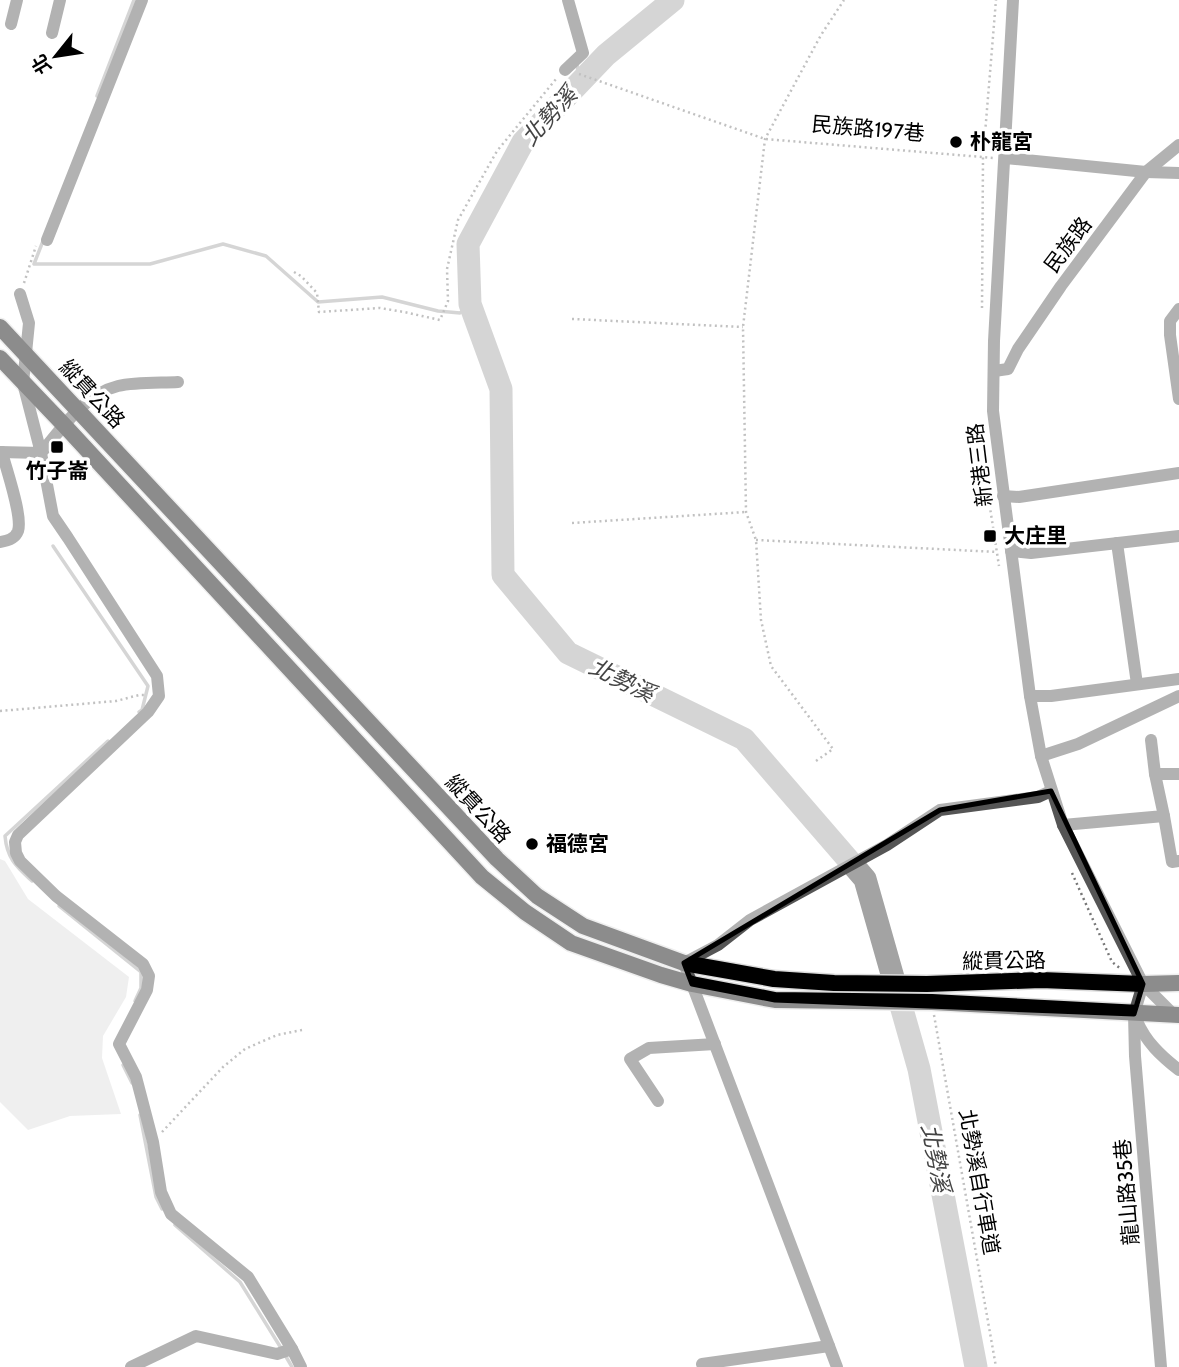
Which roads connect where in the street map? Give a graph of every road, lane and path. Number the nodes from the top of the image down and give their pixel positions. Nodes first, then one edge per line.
1 (17, 0) edge
2 (60, 0) edge
3 (142, 0) edge
4 (568, 0) edge
5 (844, 0) edge
6 (1013, 0) edge
7 (11, 24) dead end
8 (52, 33) dead end
9 (573, 62) junction
10 (765, 139) junction
11 (1179, 145) edge
12 (1005, 158) junction
13 (1146, 172) junction
14 (1179, 173) edge
15 (42, 241) joint
16 (294, 272) dead end
17 (20, 295) joint
18 (1179, 309) edge
19 (572, 319) dead end
20 (0, 327) edge
21 (743, 327) junction
22 (27, 355) junction
23 (0, 358) edge
24 (994, 371) junction
25 (178, 382) dead end
26 (23, 383) junction
27 (1179, 399) edge
28 (79, 410) junction
29 (64, 425) junction
30 (1, 452) edge
31 (41, 453) junction
32 (1179, 473) edge
33 (1003, 496) junction
34 (746, 512) junction
35 (572, 523) dead end
36 (1179, 536) edge
37 (756, 540) junction
38 (0, 542) edge
39 (1117, 543) junction
40 (1011, 551) junction
41 (1179, 679) edge
42 (1137, 684) junction
43 (139, 695) dead end
44 (1030, 696) junction
45 (1179, 696) edge
46 (0, 711) edge
47 (1150, 740) dead end
48 (1041, 757) junction
49 (817, 761) dead end
50 (1155, 774) junction
51 (1179, 774) edge
52 (1051, 791) junction
53 (1164, 816) junction
54 (1062, 825) junction
55 (1179, 861) edge
56 (684, 963) junction
57 (1179, 983) edge
58 (692, 984) junction
59 (1143, 984) junction
60 (932, 1002) junction
61 (1134, 1014) junction
62 (1177, 1018) edge
63 (302, 1030) dead end
64 (715, 1044) junction
65 (1179, 1070) edge
66 (658, 1101) dead end
67 (153, 1142) junction
68 (829, 1346) junction
69 (292, 1349) junction
70 (702, 1364) dead end
71 (131, 1367) edge
72 (301, 1367) edge
73 (837, 1367) edge
74 (996, 1367) edge
75 (1161, 1367) edge

1 - 7 street
2 - 8 street
3 - 15 street
4 - 9 street
5 - 10 path
6 - 12 street, 新港三路
9 - 10 path, 民族路197巷
9 - 16 path
10 - 12 path, 民族路197巷
10 - 21 path
11 - 13 street, 民族路
12 - 13 street
12 - 24 street, 新港三路
13 - 14 street
13 - 24 street, 民族路
15 - 17 path
17 - 22 street
18 - 27 street
19 - 21 path
20 - 22 main road, 縱貫公路
21 - 34 path
22 - 26 street
22 - 28 main road, 縱貫公路
23 - 26 main road, 縱貫公路
24 - 33 street, 新港三路
25 - 28 street
26 - 29 main road, 縱貫公路
26 - 31 street
28 - 29 street
28 - 56 main road, 縱貫公路
29 - 31 street
29 - 58 main road, 縱貫公路
30 - 31 street
30 - 38 street
31 - 67 street
32 - 33 street
33 - 40 street, 新港三路
34 - 35 path
34 - 37 path
36 - 39 street
37 - 40 path
37 - 49 path
39 - 40 street
39 - 42 street
40 - 44 street, 新港三路
41 - 42 street
42 - 44 street
43 - 46 path
44 - 48 street, 新港三路
45 - 48 street
47 - 50 street
48 - 52 street, 新港三路
50 - 51 street
50 - 53 street
52 - 54 street, 新港三路
52 - 56 street
53 - 54 street
53 - 55 street
54 - 59 street, 新港三路
56 - 58 street
56 - 59 main road, 縱貫公路
57 - 59 main road, 縱貫公路
58 - 60 main road, 縱貫公路
58 - 64 street
59 - 61 street, 龍山路35巷
59 - 62 street, 新港三路
60 - 61 main road, 縱貫公路
60 - 74 path, 北勢溪自行車道
61 - 62 main road, 縱貫公路
61 - 65 street
61 - 75 street, 龍山路35巷
63 - 67 path
64 - 66 street
64 - 68 street
67 - 69 street
68 - 70 street
68 - 73 street
69 - 71 street
69 - 72 street

